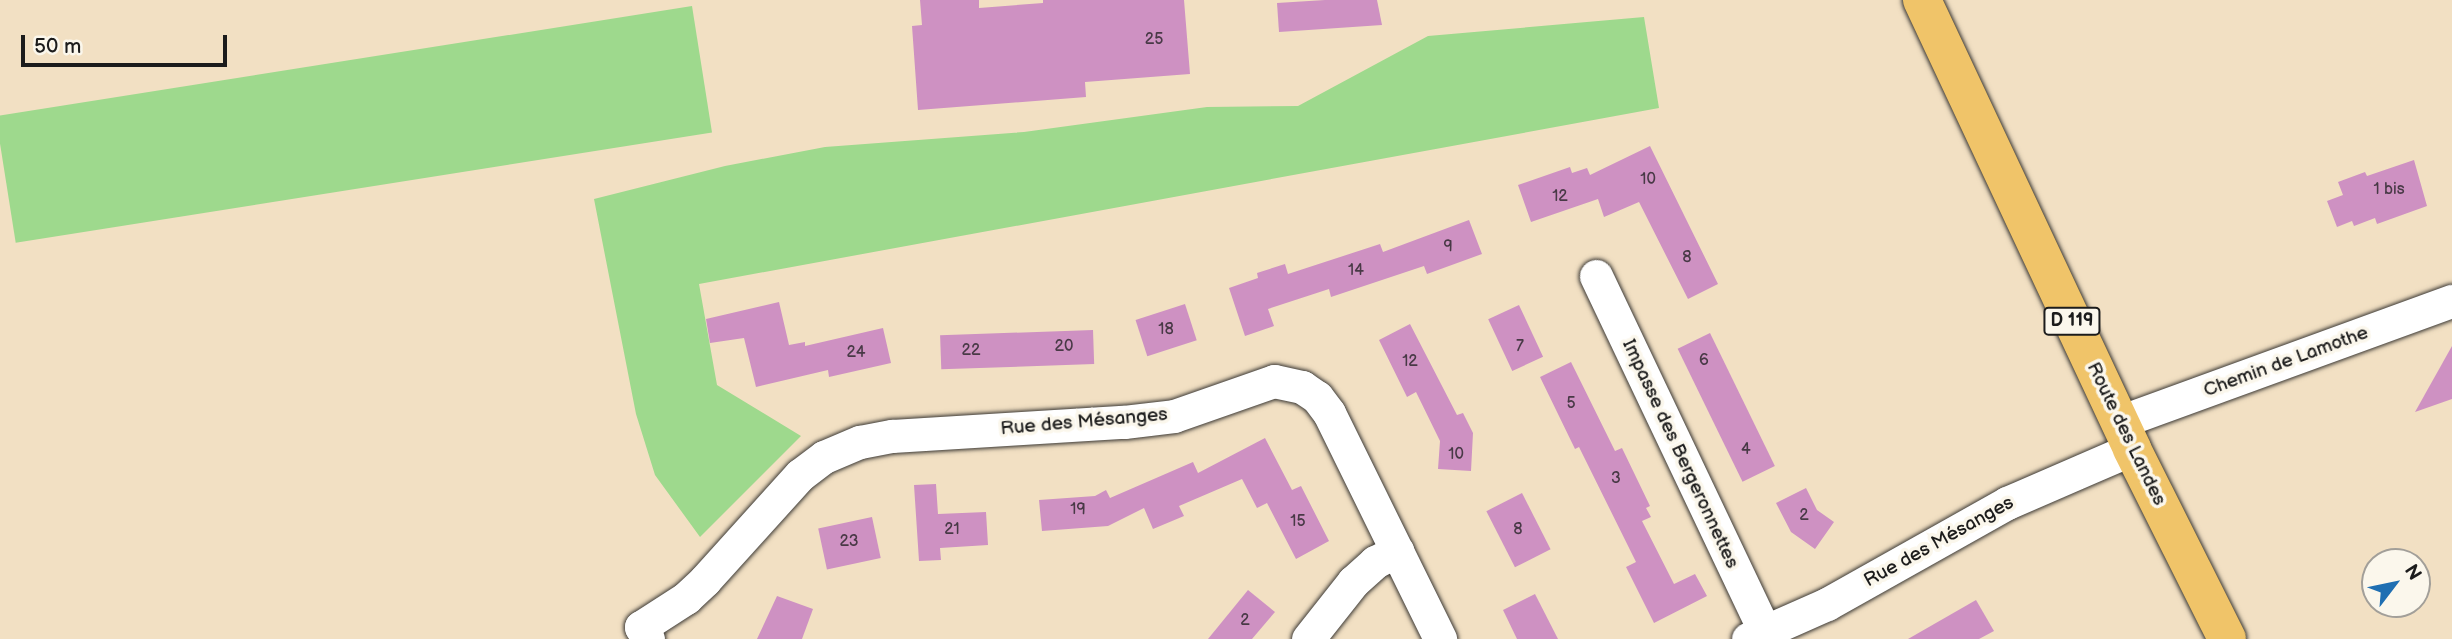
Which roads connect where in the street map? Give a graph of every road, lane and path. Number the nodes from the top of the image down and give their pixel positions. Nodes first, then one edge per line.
1 (1922, 0) edge
2 (1596, 276) dead end
3 (2452, 301) edge
4 (2126, 435) junction
5 (1398, 551) junction
6 (645, 633) edge
7 (1757, 635) edge
8 (1308, 639) edge
9 (1440, 639) edge
10 (2227, 639) edge

1 - 4 main road, Route des Landes / D 119
2 - 7 street, Impasse des Bergeronnettes
3 - 4 street, Chemin de Lamothe
4 - 7 street, Rue des Mésanges
4 - 10 main road, Route des Landes / D 119
5 - 6 street, Rue des Mésanges
5 - 8 street
5 - 9 street, Rue des Mésanges

